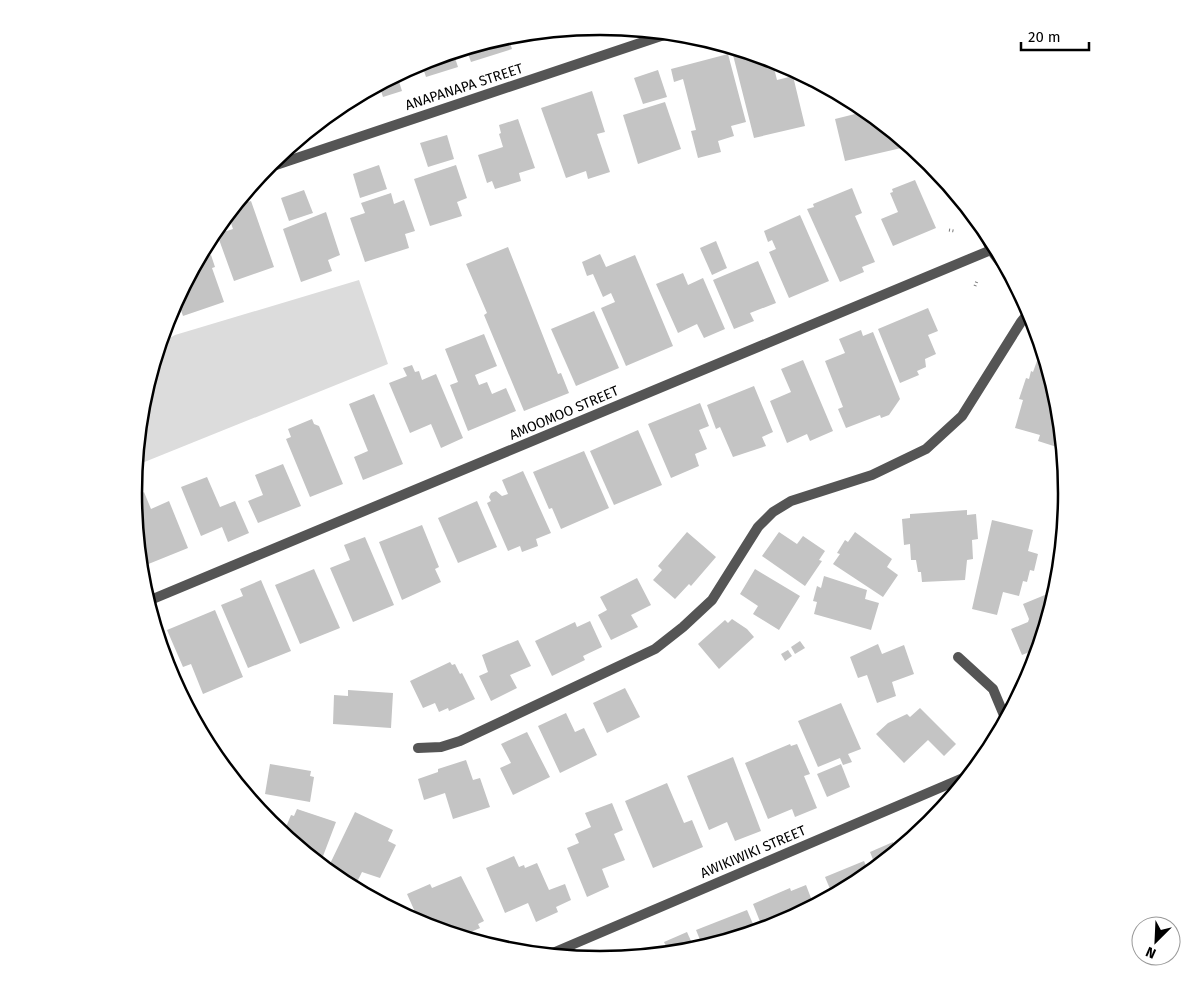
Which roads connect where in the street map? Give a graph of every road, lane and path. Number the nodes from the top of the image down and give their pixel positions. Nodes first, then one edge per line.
1 (654, 38) edge
2 (285, 162) edge
3 (948, 230) dead end
4 (954, 231) dead end
5 (989, 251) edge
6 (977, 281) dead end
7 (975, 286) dead end
8 (1024, 318) edge
9 (155, 598) edge
10 (958, 657) dead end
11 (1003, 712) edge
12 (418, 748) dead end
13 (957, 781) edge
14 (562, 949) edge

1 - 2 street, ANAPANAPA STREET
3 - 4 path
5 - 9 street, AMOOMOO STREET
6 - 7 path
8 - 12 street
10 - 11 street
13 - 14 street, AWIKIWIKI STREET

